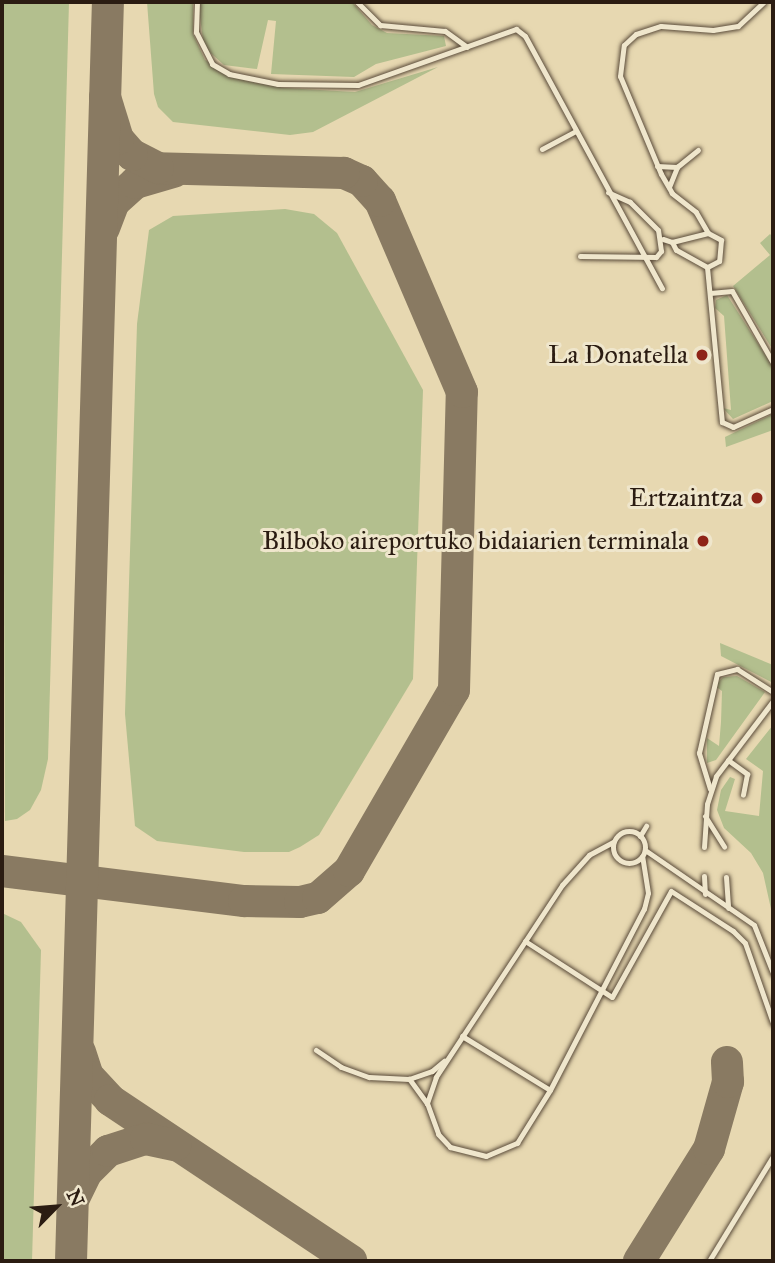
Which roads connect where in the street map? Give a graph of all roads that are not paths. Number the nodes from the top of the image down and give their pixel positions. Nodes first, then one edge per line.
1 (197, 2) edge
2 (357, 2) edge
3 (764, 2) edge
4 (467, 47) junction
5 (576, 131) junction
6 (542, 149) dead end
7 (698, 150) dead end
8 (657, 166) junction
9 (677, 167) junction
10 (669, 188) junction
11 (608, 192) junction
12 (708, 233) junction
13 (663, 239) junction
14 (672, 242) junction
15 (644, 255) junction
16 (580, 256) dead end
17 (707, 267) junction
18 (662, 288) dead end
19 (710, 293) junction
20 (773, 363) edge
21 (773, 409) edge
22 (773, 692) edge
23 (773, 701) edge
24 (728, 760) junction
25 (710, 789) junction
26 (743, 795) dead end
27 (705, 816) junction
28 (646, 827) dead end
29 (640, 836) junction
30 (613, 842) junction
31 (704, 847) dead end
32 (724, 847) dead end
33 (643, 853) junction
34 (704, 876) dead end
35 (726, 877) dead end
36 (705, 894) junction
37 (728, 908) junction
38 (525, 941) junction
39 (773, 973) edge
40 (602, 989) junction
41 (773, 1023) edge
42 (462, 1037) junction
43 (316, 1050) dead end
44 (449, 1056) junction
45 (408, 1079) junction
46 (550, 1090) junction
47 (427, 1103) junction
48 (773, 1156) edge
49 (709, 1261) edge

1 - 4 lane
2 - 4 lane
3 - 8 lane
4 - 5 lane
5 - 6 lane
5 - 11 lane
7 - 9 lane
8 - 9 lane
8 - 10 lane
9 - 10 lane
10 - 12 lane
11 - 13 lane
11 - 15 lane
12 - 14 lane
12 - 17 lane
13 - 14 lane
13 - 15 lane
14 - 17 lane
15 - 16 lane
15 - 18 lane
17 - 19 lane
19 - 20 lane
19 - 21 lane
22 - 25 lane
23 - 24 lane
24 - 25 lane
24 - 26 lane
25 - 27 lane
27 - 31 lane
27 - 32 lane
28 - 29 lane
29 - 30 lane
29 - 33 lane
30 - 33 lane
30 - 38 lane
33 - 36 lane
33 - 40 lane
34 - 36 lane
35 - 37 lane
36 - 37 lane
37 - 39 lane
38 - 40 lane
38 - 42 lane
40 - 41 lane
40 - 46 lane
42 - 44 lane
42 - 46 lane
43 - 45 lane
44 - 45 lane
44 - 47 lane
45 - 47 lane
46 - 47 lane
48 - 49 lane

